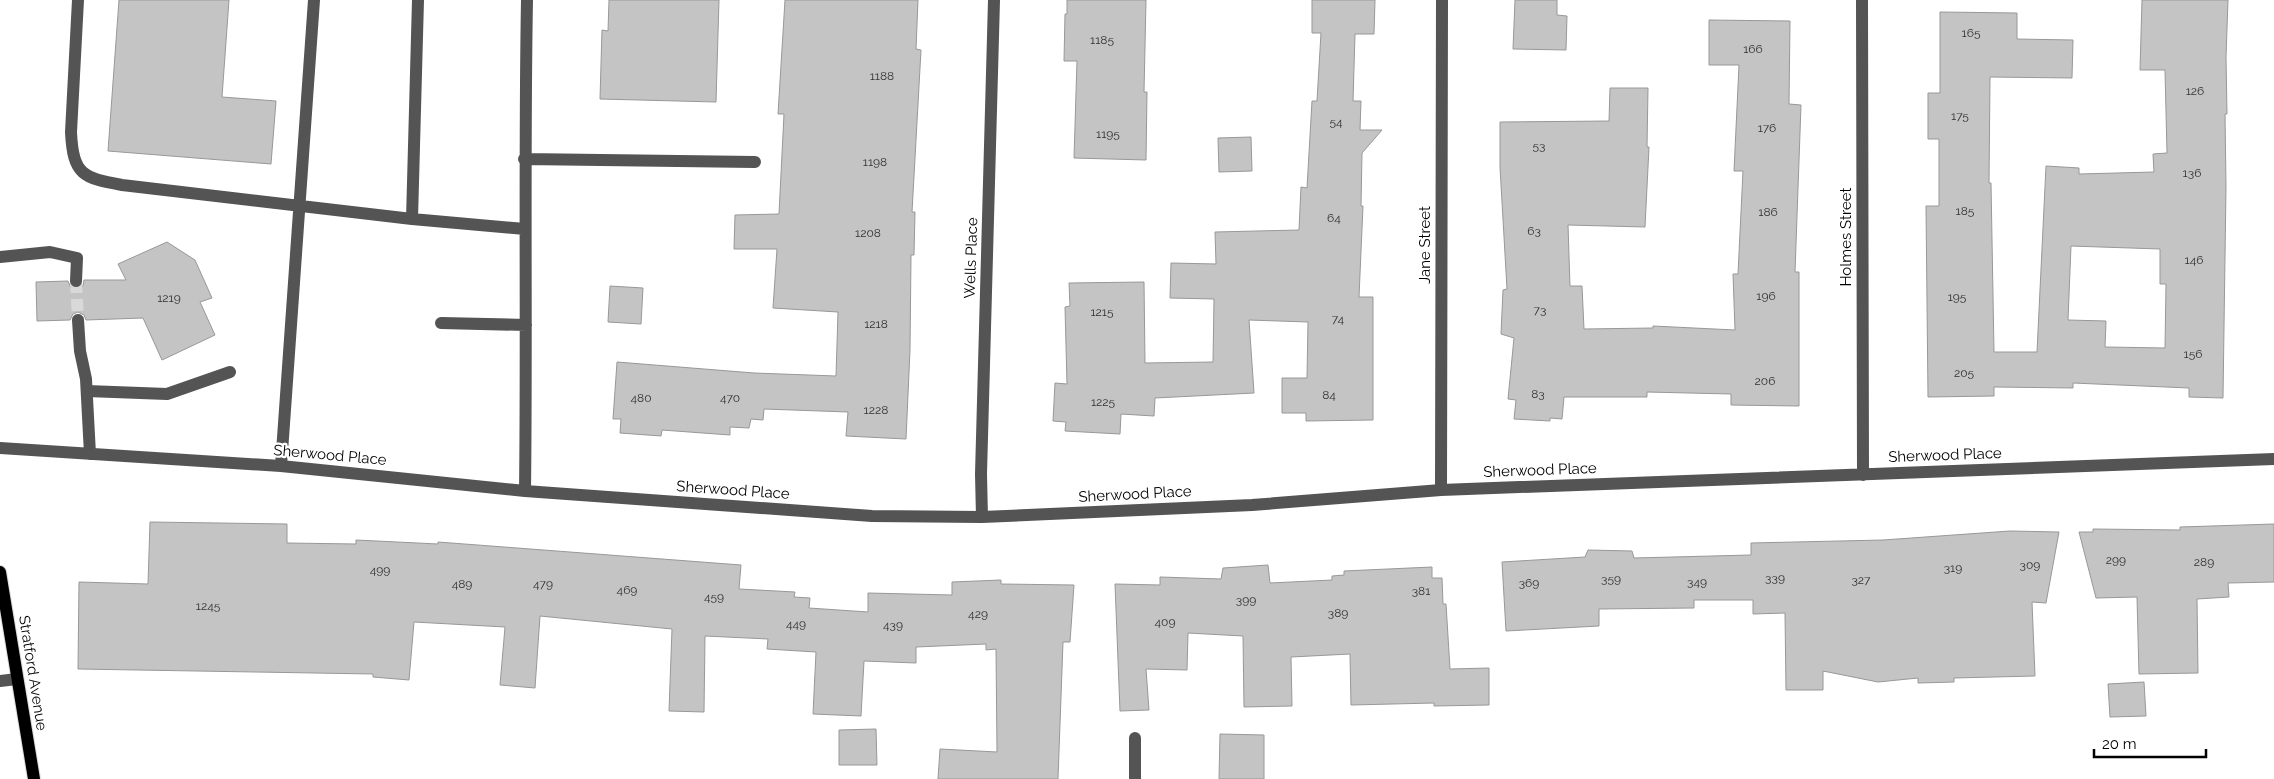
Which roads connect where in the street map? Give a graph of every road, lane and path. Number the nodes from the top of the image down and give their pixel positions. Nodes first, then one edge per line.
1 (78, 0) edge
2 (314, 0) edge
3 (418, 0) edge
4 (527, 0) edge
5 (994, 0) edge
6 (1442, 0) edge
7 (1862, 0) edge
8 (524, 159) junction
9 (755, 162) dead end
10 (301, 207) junction
11 (412, 219) junction
12 (525, 229) junction
13 (0, 257) edge
14 (76, 281) tunnel mouth
15 (78, 320) tunnel mouth
16 (441, 323) dead end
17 (526, 325) junction
18 (230, 372) dead end
19 (87, 391) junction
20 (0, 448) edge
21 (90, 454) junction
22 (2274, 459) edge
23 (281, 466) junction
24 (1863, 475) junction
25 (1441, 490) junction
26 (525, 491) junction
27 (982, 517) junction
28 (0, 572) edge
29 (17, 679) junction
30 (0, 681) edge
31 (1135, 738) dead end
32 (34, 779) edge
33 (1135, 779) edge

1 - 10 street
2 - 10 street
3 - 11 street
4 - 8 street
5 - 27 street, Wells Place
6 - 25 street, Jane Street
7 - 24 street, Holmes Street
8 - 9 street
8 - 12 street
10 - 11 street
10 - 23 street
11 - 12 street
12 - 17 street
13 - 14 street
15 - 19 street
16 - 17 street
17 - 26 street
18 - 19 street
19 - 21 street
20 - 21 street, Sherwood Place
21 - 23 street, Sherwood Place
22 - 24 street, Sherwood Place
23 - 26 street, Sherwood Place
24 - 25 street, Sherwood Place
25 - 27 street, Sherwood Place
26 - 27 street, Sherwood Place
28 - 29 main road, Stratford Avenue
29 - 30 street
29 - 32 main road, Stratford Avenue
31 - 33 street

